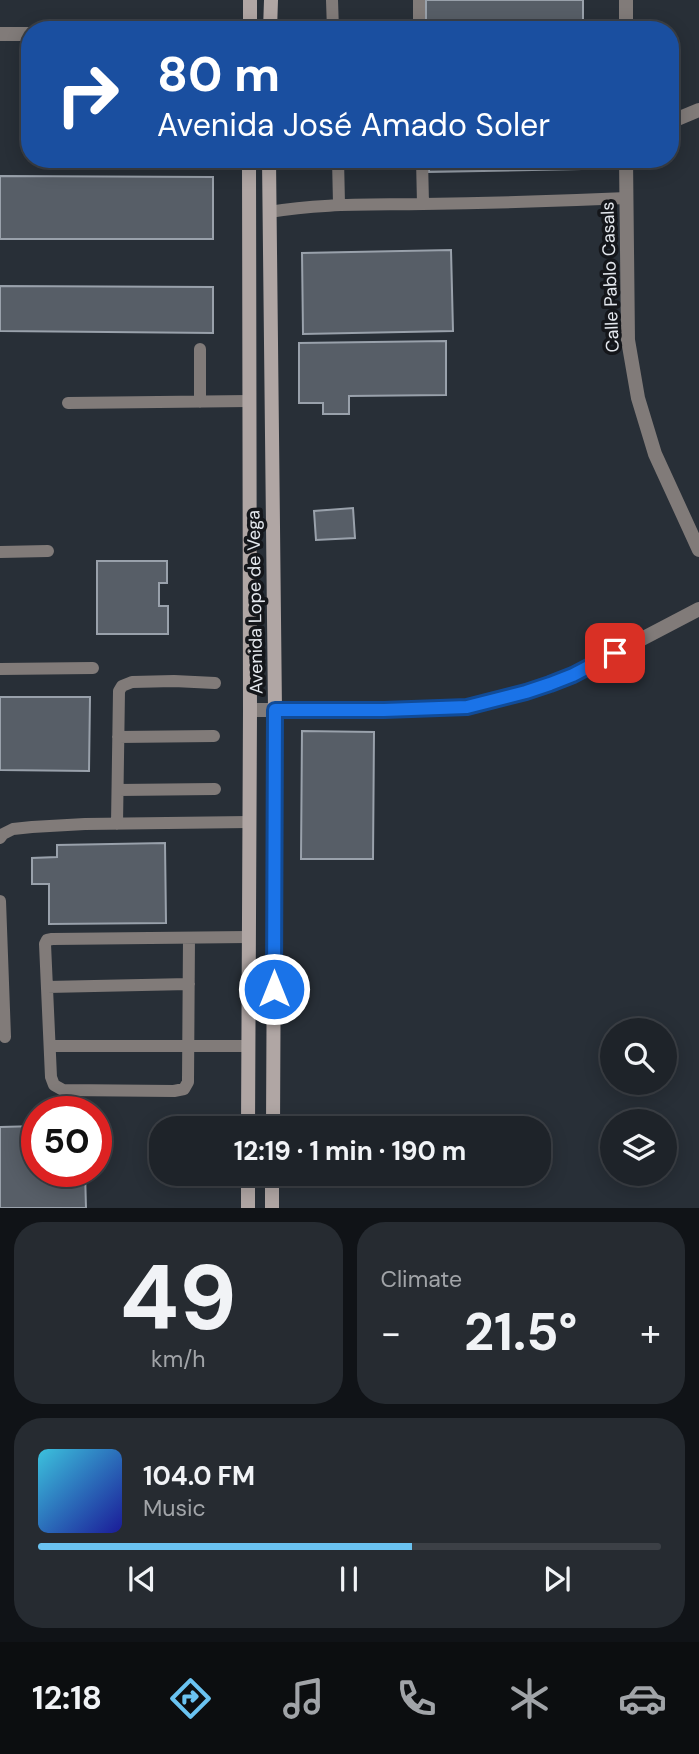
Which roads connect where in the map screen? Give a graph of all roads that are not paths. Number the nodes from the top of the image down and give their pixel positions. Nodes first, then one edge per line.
1 (250, 0) edge
2 (271, 0) edge
3 (332, 0) edge
4 (419, 0) edge
5 (626, 0) edge
6 (250, 21) edge
7 (270, 21) edge
8 (333, 21) edge
9 (419, 21) edge
10 (626, 21) edge
11 (0, 34) edge
12 (21, 34) edge
13 (699, 110) edge
14 (679, 118) edge
15 (249, 168) edge
16 (269, 168) edge
17 (338, 168) edge
18 (422, 168) edge
19 (626, 168) edge
20 (627, 198) junction
21 (339, 204) junction
22 (422, 204) junction
23 (268, 212) junction
24 (200, 349) dead end
25 (249, 401) junction
26 (200, 402) junction
27 (68, 403) dead end
28 (699, 550) edge
29 (48, 551) dead end
30 (0, 552) edge
31 (699, 609) edge
32 (93, 668) dead end
33 (0, 669) edge
34 (215, 683) dead end
35 (250, 710) junction
36 (275, 710) junction
37 (214, 736) dead end
38 (118, 737) junction
39 (215, 789) dead end
40 (118, 790) junction
41 (249, 822) junction
42 (117, 824) junction
43 (0, 838) edge
44 (0, 901) edge
45 (248, 937) junction
46 (189, 938) junction
47 (189, 984) junction
48 (47, 987) junction
49 (5, 1037) dead end
50 (51, 1046) junction
51 (189, 1046) junction
52 (248, 1046) junction
53 (248, 1116) edge
54 (273, 1116) edge
55 (248, 1186) edge
56 (272, 1186) edge
57 (248, 1208) edge
58 (272, 1208) edge

1 - 6 main road
2 - 7 main road
3 - 8 lane
4 - 9 lane
5 - 10 street
11 - 12 street
13 - 14 street
15 - 25 main road, Avenida Lope de Vega
16 - 23 main road, Avenida Lope de Vega
17 - 21 lane
18 - 22 lane
19 - 20 street, Calle Pablo Casals
20 - 22 lane
20 - 28 street, Calle Pablo Casals
21 - 22 lane
21 - 23 lane
23 - 36 main road, Avenida Lope de Vega
24 - 26 lane
25 - 26 lane
25 - 35 main road, Avenida Lope de Vega
26 - 27 lane
29 - 30 lane
31 - 36 street
32 - 33 lane
34 - 38 lane
35 - 36 street
35 - 41 main road, Avenida Lope de Vega
36 - 54 main road, Avenida Lope de Vega
37 - 38 lane
38 - 40 lane
39 - 40 lane
40 - 42 lane
41 - 42 lane
41 - 45 main road, Avenida Lope de Vega
42 - 43 lane
44 - 49 lane
45 - 46 lane
45 - 52 main road, Avenida Lope de Vega
46 - 47 lane
46 - 48 lane
47 - 48 lane
47 - 51 lane
48 - 50 lane
50 - 51 lane
50 - 51 lane
51 - 52 lane
52 - 53 main road, Avenida Lope de Vega
55 - 57 main road
56 - 58 main road

